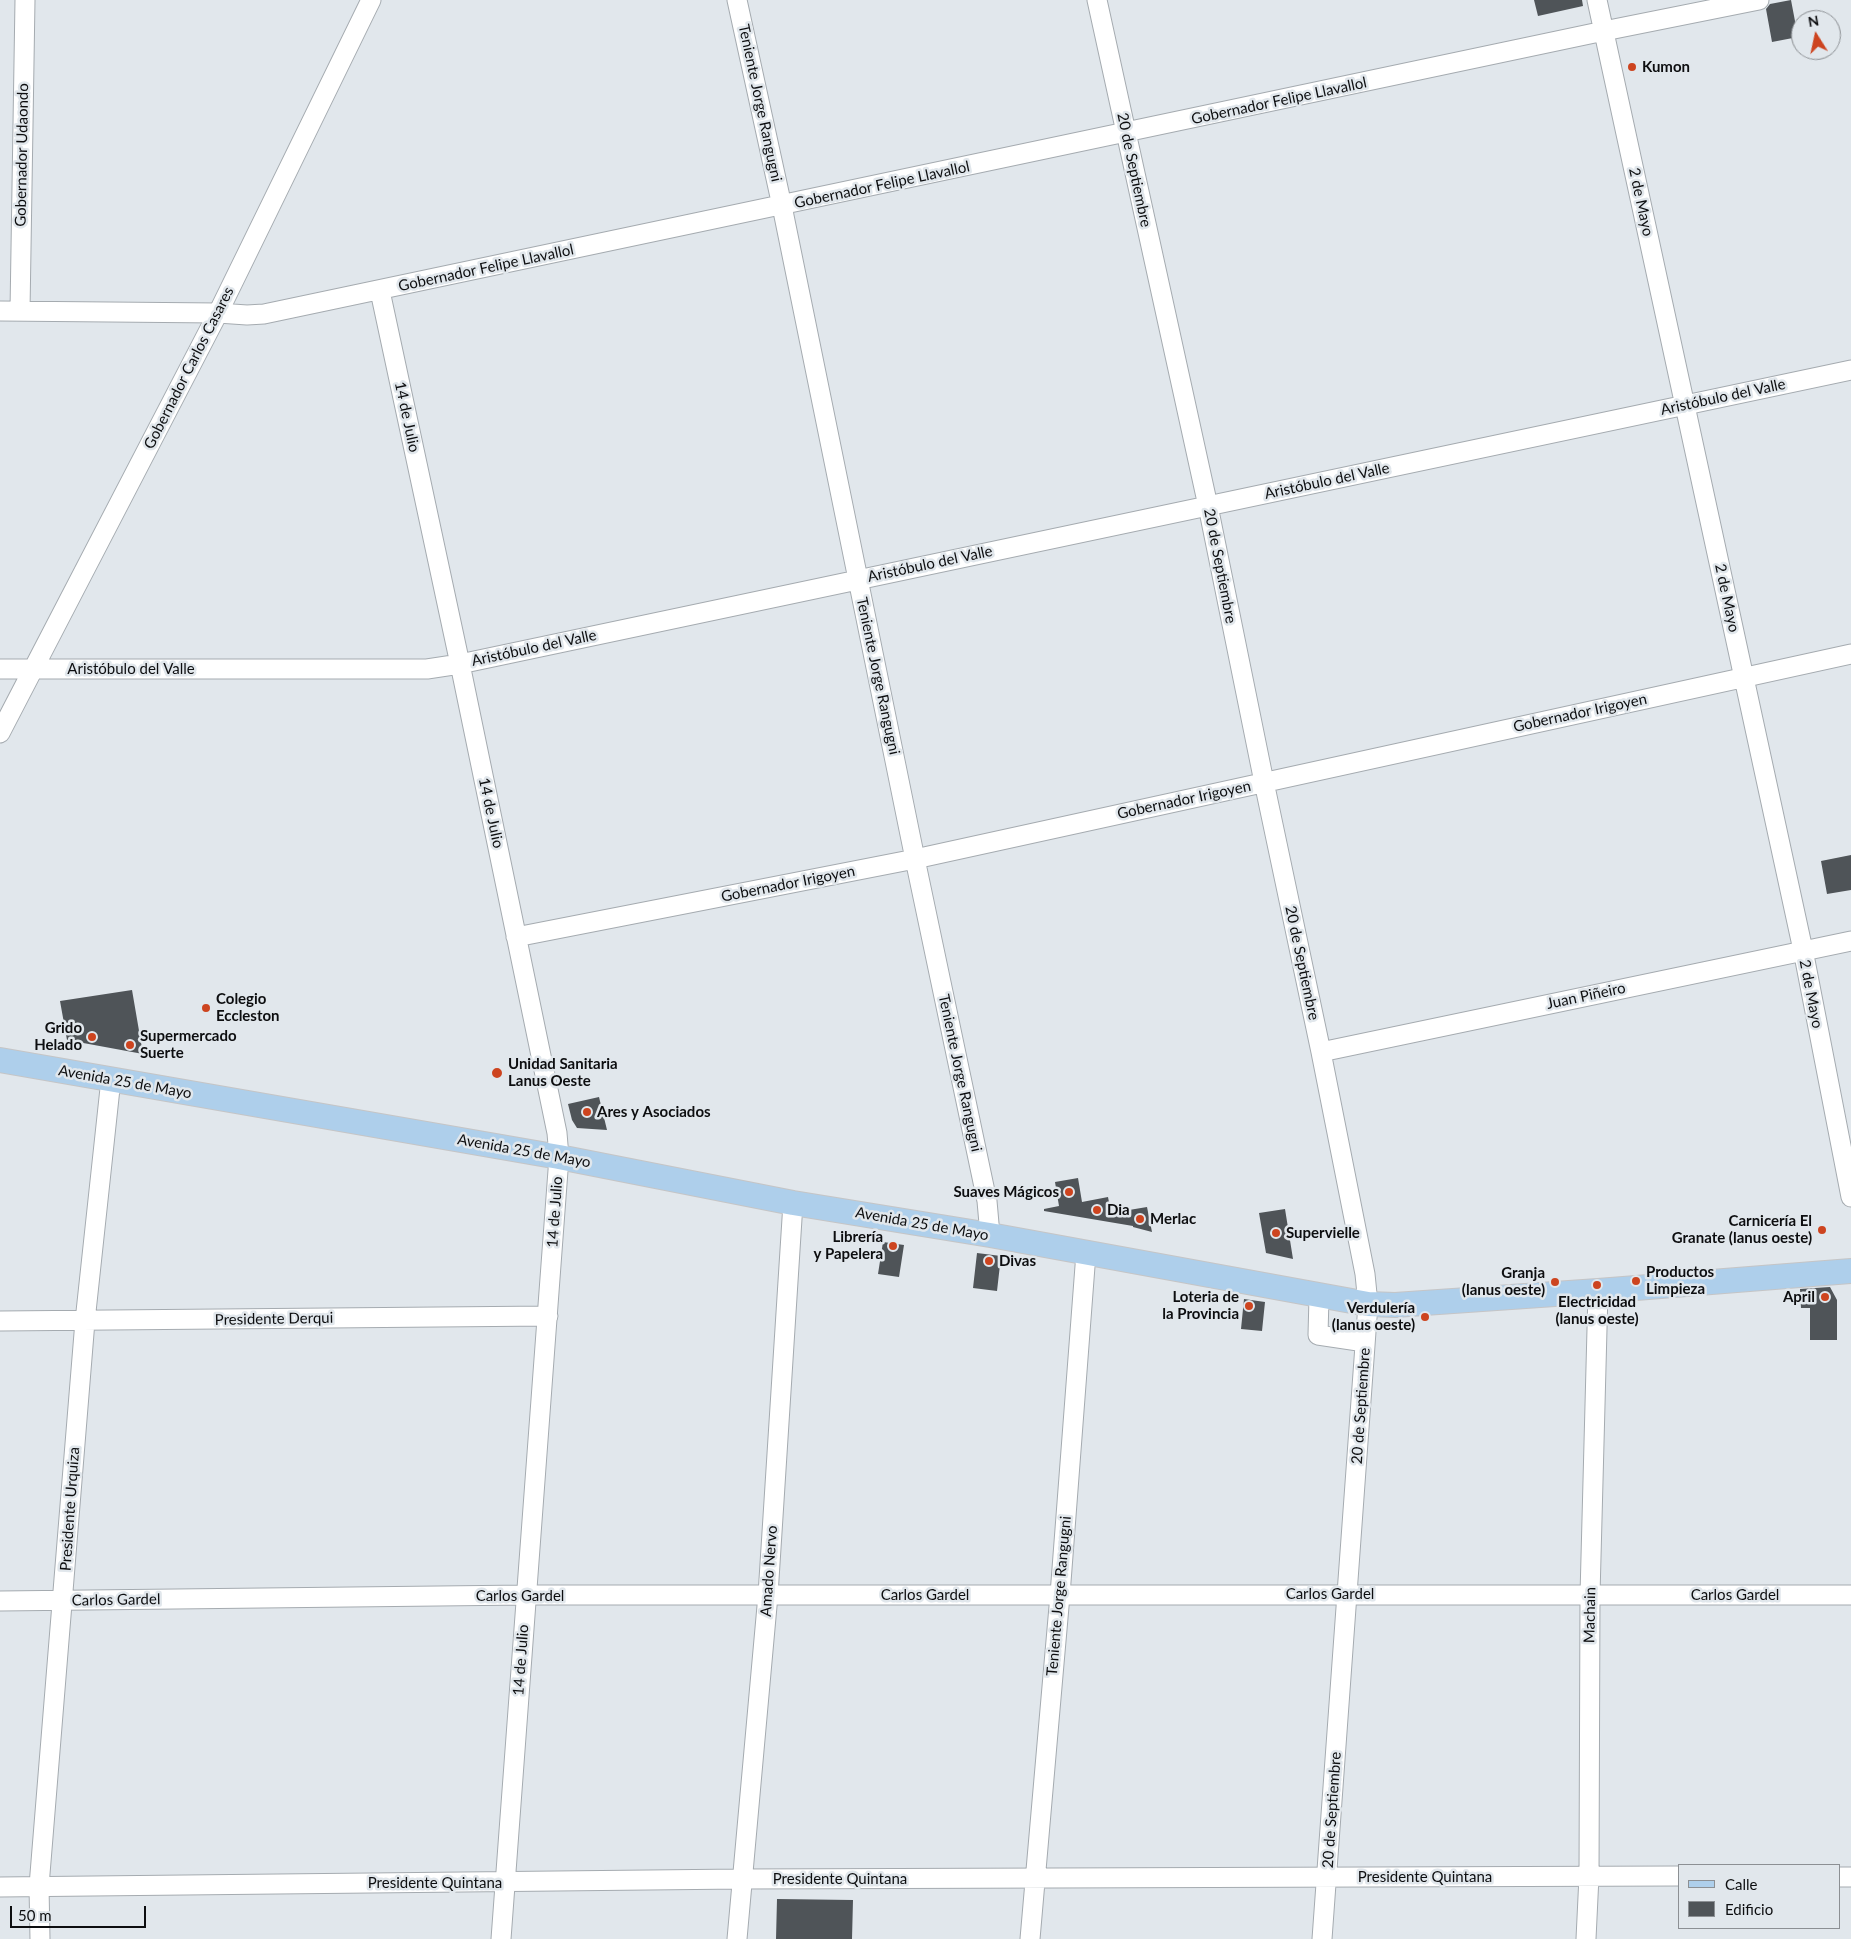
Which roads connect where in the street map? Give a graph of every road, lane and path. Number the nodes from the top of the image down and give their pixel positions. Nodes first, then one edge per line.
1 (24, 0) edge
2 (371, 0) edge
3 (737, 0) edge
4 (1098, 0) edge
5 (1597, 0) edge
6 (1759, 0) edge
7 (1604, 31) junction
8 (1126, 133) junction
9 (782, 206) junction
10 (380, 291) junction
11 (0, 311) edge
12 (20, 311) junction
13 (218, 313) junction
14 (1851, 370) edge
15 (1685, 405) junction
16 (1208, 506) junction
17 (858, 579) junction
18 (1851, 654) edge
19 (460, 664) junction
20 (0, 669) edge
21 (33, 669) junction
22 (1744, 677) junction
23 (0, 733) edge
24 (1264, 782) junction
25 (915, 859) junction
26 (516, 937) junction
27 (1851, 941) edge
28 (1803, 950) junction
29 (1321, 1052) junction
30 (0, 1060) edge
31 (111, 1079) junction
32 (559, 1157) junction
33 (1851, 1197) edge
34 (793, 1203) junction
35 (990, 1235) junction
36 (1086, 1253) junction
37 (1851, 1271) edge
38 (1598, 1291) junction
39 (1319, 1297) junction
40 (1368, 1304) junction
41 (548, 1316) junction
42 (0, 1321) edge
43 (85, 1321) junction
44 (1365, 1342) junction
45 (1348, 1594) junction
46 (768, 1595) junction
47 (1060, 1595) junction
48 (1590, 1595) junction
49 (1851, 1595) edge
50 (526, 1596) junction
51 (63, 1600) junction
52 (0, 1601) edge
53 (1589, 1876) junction
54 (1678, 1876) edge
55 (1035, 1878) junction
56 (1327, 1878) junction
57 (741, 1879) junction
58 (506, 1882) junction
59 (39, 1886) junction
60 (0, 1887) edge
61 (40, 1939) edge
62 (501, 1939) edge
63 (737, 1939) edge
64 (1030, 1939) edge
65 (1322, 1939) edge
66 (1586, 1939) edge

1 - 12 street, Gobernador Udaondo
2 - 13 street, Gobernador Carlos Casares
3 - 9 street, Teniente Jorge Rangugni
4 - 8 street, 20 de Septiembre
5 - 7 street, 2 de Mayo
6 - 7 street, Gobernador Felipe Llavallol
7 - 8 street, Gobernador Felipe Llavallol
7 - 15 street, 2 de Mayo
8 - 9 street, Gobernador Felipe Llavallol
8 - 16 street, 20 de Septiembre
9 - 10 street, Gobernador Felipe Llavallol
9 - 17 street, Teniente Jorge Rangugni
10 - 13 street, Gobernador Felipe Llavallol
10 - 19 street, 14 de Julio
11 - 12 street, Gobernador Felipe Llavallol
12 - 13 street, Gobernador Felipe Llavallol
13 - 21 street, Gobernador Carlos Casares
14 - 15 street, Aristóbulo del Valle
15 - 16 street, Aristóbulo del Valle
15 - 22 street, 2 de Mayo
16 - 17 street, Aristóbulo del Valle
16 - 24 street, 20 de Septiembre
17 - 19 street, Aristóbulo del Valle
17 - 25 street, Teniente Jorge Rangugni
18 - 22 street, Gobernador Irigoyen
19 - 21 street, Aristóbulo del Valle
19 - 26 street, 14 de Julio
20 - 21 street, Aristóbulo del Valle
21 - 23 street, Gobernador Carlos Casares
22 - 24 street, Gobernador Irigoyen
22 - 28 street, 2 de Mayo
24 - 25 street, Gobernador Irigoyen
24 - 29 street, 20 de Septiembre
25 - 26 street, Gobernador Irigoyen
25 - 35 street, Teniente Jorge Rangugni
26 - 32 street, 14 de Julio
27 - 28 street, Juan Piñeiro
28 - 29 street, Juan Piñeiro
28 - 33 street, 2 de Mayo
29 - 40 street, 20 de Septiembre
30 - 31 main road, Avenida 25 de Mayo
31 - 32 main road, Avenida 25 de Mayo
31 - 43 street, Presidente Urquiza
32 - 34 main road, Avenida 25 de Mayo
32 - 41 street, 14 de Julio
34 - 35 main road, Avenida 25 de Mayo
34 - 46 street, Amado Nervo
35 - 36 main road, Avenida 25 de Mayo
36 - 39 main road, Avenida 25 de Mayo
36 - 47 street, Teniente Jorge Rangugni
37 - 38 main road, Avenida 25 de Mayo
38 - 40 main road, Avenida 25 de Mayo
38 - 48 street, Machain
39 - 40 main road, Avenida 25 de Mayo
39 - 44 street
40 - 44 street, 20 de Septiembre
41 - 43 street, Presidente Derqui
41 - 50 street, 14 de Julio
42 - 43 street, Presidente Derqui
43 - 51 street, Presidente Urquiza
44 - 45 street, 20 de Septiembre
45 - 47 street, Carlos Gardel
45 - 48 street, Carlos Gardel
45 - 56 street, 20 de Septiembre
46 - 47 street, Carlos Gardel
46 - 50 street, Carlos Gardel
46 - 57 street, Amado Nervo
47 - 55 street, Teniente Jorge Rangugni
48 - 49 street, Carlos Gardel
48 - 53 street, Machain
50 - 51 street, Carlos Gardel
50 - 58 street, 14 de Julio
51 - 52 street, Carlos Gardel
51 - 59 street, Presidente Urquiza
53 - 54 street, Presidente Quintana
53 - 56 street, Presidente Quintana
53 - 66 street, Machain
55 - 56 street, Presidente Quintana
55 - 57 street, Presidente Quintana
55 - 64 street, Teniente Jorge Rangugni
56 - 65 street, 20 de Septiembre
57 - 58 street, Presidente Quintana
57 - 63 street, Amado Nervo
58 - 59 street, Presidente Quintana
58 - 62 street, 14 de Julio
59 - 60 street, Presidente Quintana
59 - 61 street, Presidente Urquiza

